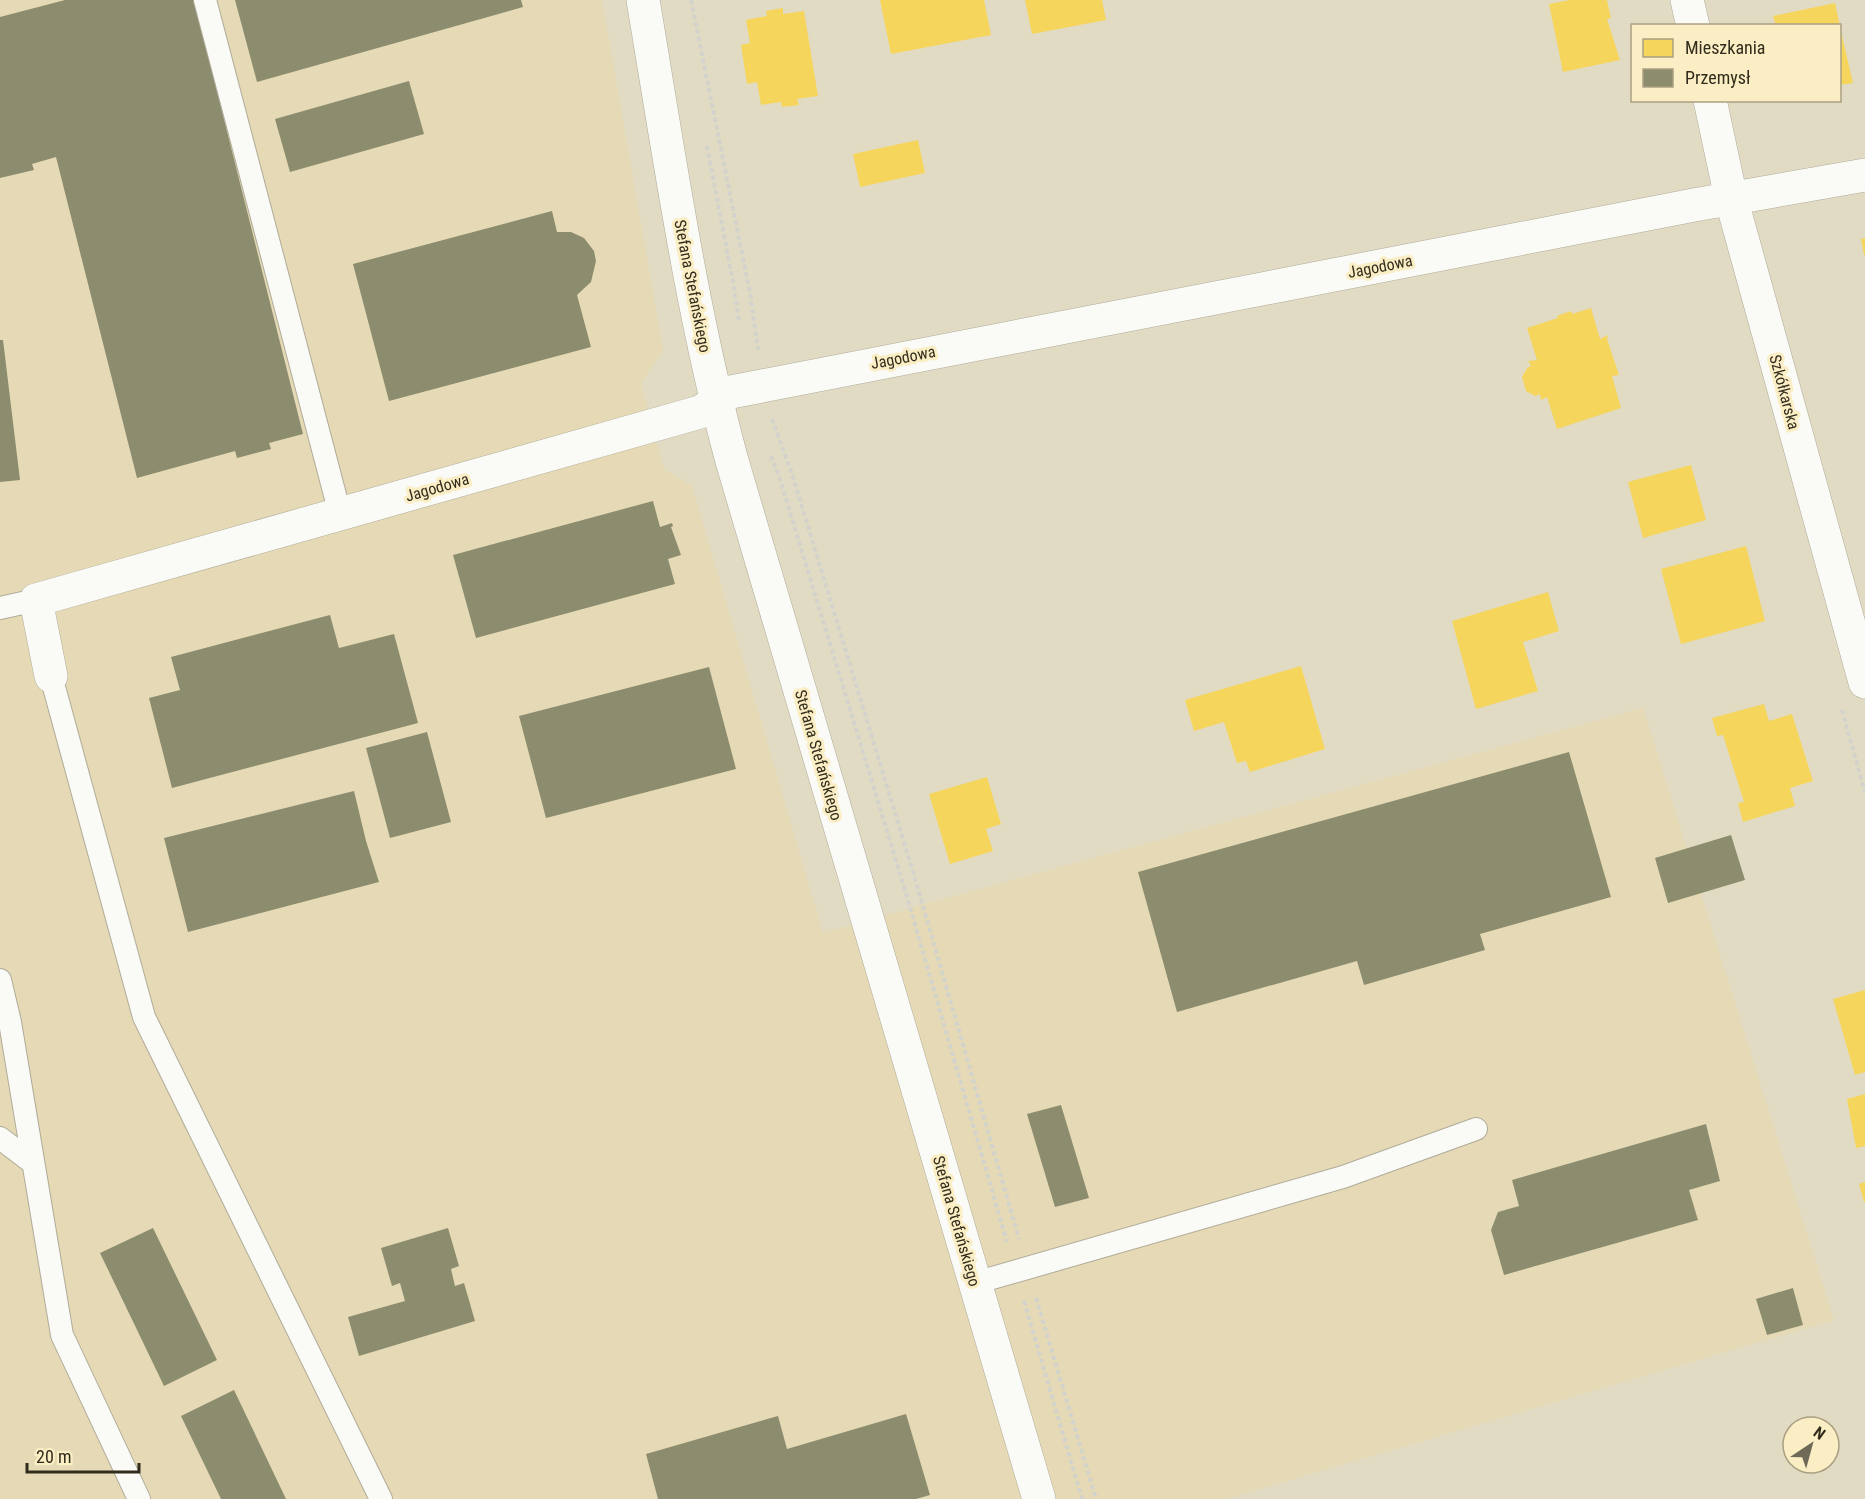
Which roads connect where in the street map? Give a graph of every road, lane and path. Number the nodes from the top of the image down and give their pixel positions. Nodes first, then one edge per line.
1 (205, 0) edge
2 (643, 0) edge
3 (691, 0) edge
4 (1687, 0) edge
5 (1693, 24) edge
6 (1710, 102) edge
7 (706, 144) dead end
8 (1865, 175) edge
9 (1731, 198) junction
10 (740, 329) dead end
11 (764, 384) junction
12 (716, 401) junction
13 (767, 446) dead end
14 (340, 514) junction
15 (36, 600) junction
16 (0, 608) edge
17 (51, 676) joint
18 (1865, 682) edge
19 (0, 980) edge
20 (5, 1027) edge
21 (1476, 1129) dead end
22 (0, 1138) edge
23 (33, 1163) junction
24 (1021, 1269) junction
25 (975, 1283) junction
26 (134, 1497) edge
27 (381, 1499) edge
28 (1039, 1499) edge
29 (1082, 1499) edge
30 (1096, 1499) edge

1 - 14 lane
2 - 12 street, Stefana Stefańskiego
3 - 11 path
4 - 5 street
6 - 9 street, Szkółkarska
7 - 10 path
8 - 9 street, Jagodowa
9 - 11 street, Jagodowa
9 - 18 street, Szkółkarska
11 - 12 street, Jagodowa
11 - 24 path
12 - 14 street, Jagodowa
12 - 25 street, Stefana Stefańskiego
13 - 24 path
14 - 15 street, Jagodowa
15 - 16 lane
15 - 17 street
17 - 27 lane
19 - 20 lane
20 - 23 lane
21 - 24 lane
22 - 23 lane
23 - 26 lane
24 - 25 lane
24 - 29 path
24 - 30 path
25 - 28 street, Stefana Stefańskiego

